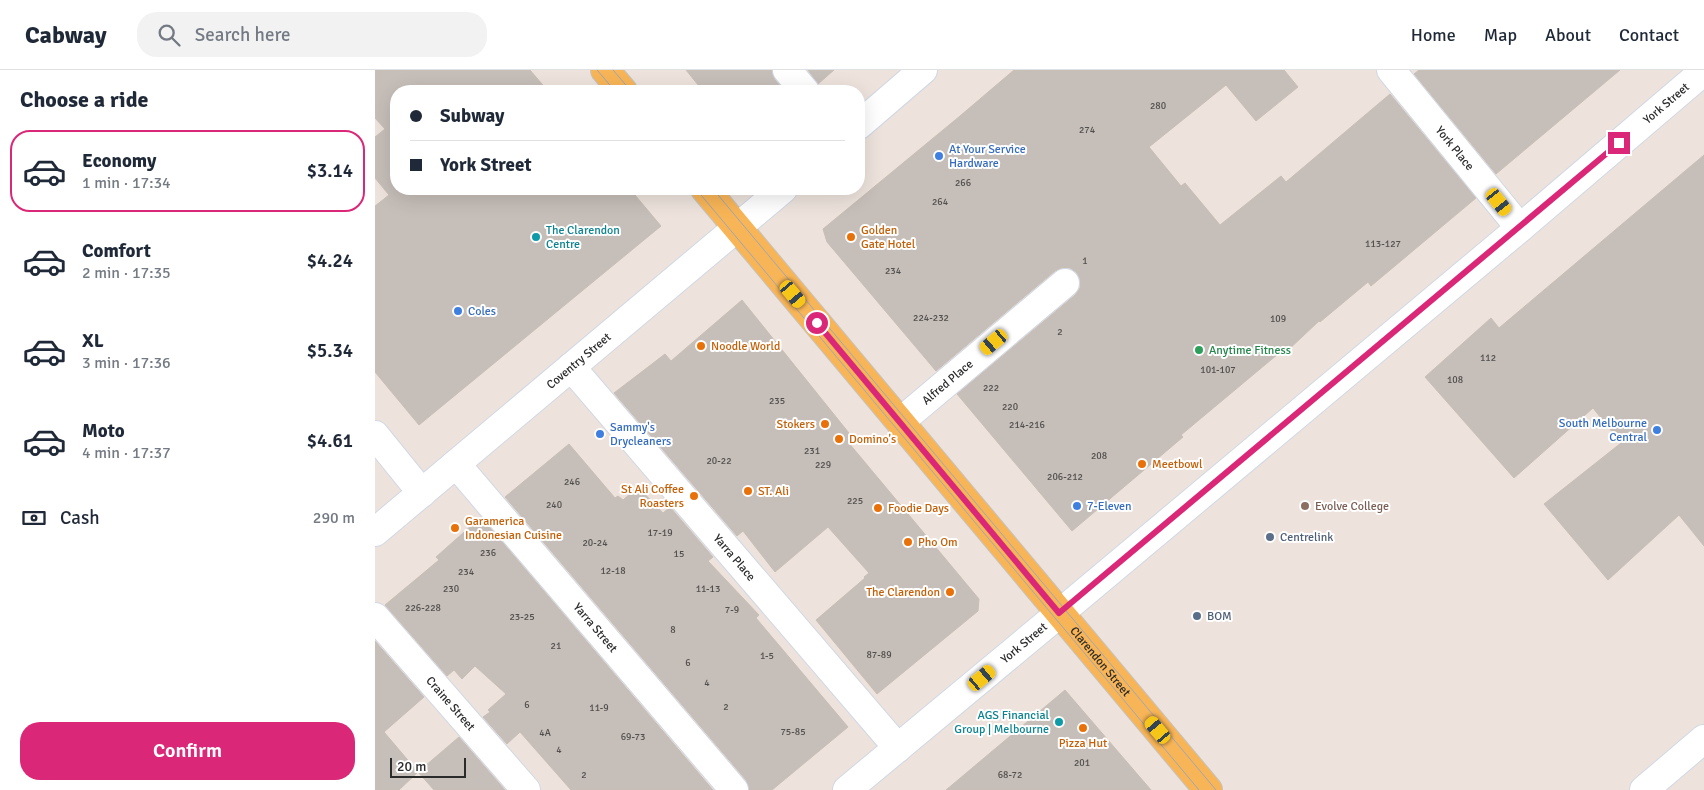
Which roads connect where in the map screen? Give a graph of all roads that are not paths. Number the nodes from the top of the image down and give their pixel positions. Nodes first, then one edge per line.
1 (605, 70) edge
2 (787, 70) edge
3 (923, 70) edge
4 (1391, 70) edge
5 (1704, 71) edge
6 (618, 85) edge
7 (800, 85) edge
8 (865, 120) edge
9 (710, 195) edge
10 (776, 195) edge
11 (737, 227) junction
12 (1520, 228) junction
13 (1065, 283) dead end
14 (571, 367) junction
15 (900, 422) junction
16 (375, 435) edge
17 (456, 464) junction
18 (422, 493) junction
19 (375, 532) edge
20 (1059, 613) junction
21 (375, 617) edge
22 (1704, 739) edge
23 (898, 748) junction
24 (526, 790) edge
25 (734, 790) edge
26 (847, 790) edge
27 (1208, 790) edge
28 (1644, 790) edge

1 - 6 main road
2 - 7 street
3 - 8 street
4 - 12 street, York Place
5 - 12 street, York Street
9 - 11 main road, Clarendon Street
10 - 11 street, Coventry Street
11 - 14 street, Coventry Street
11 - 15 main road, Clarendon Street
12 - 20 street, York Street
13 - 15 street, Alfred Place
14 - 17 street, Coventry Street
14 - 23 street, Yarra Place
15 - 20 main road, Clarendon Street
16 - 18 street
17 - 18 street, Coventry Street
17 - 25 street, Yarra Street
18 - 19 street, Coventry Street
20 - 23 street, York Street
20 - 27 main road, Clarendon Street
21 - 24 street, Craine Street
22 - 28 street
23 - 26 street, York Street

